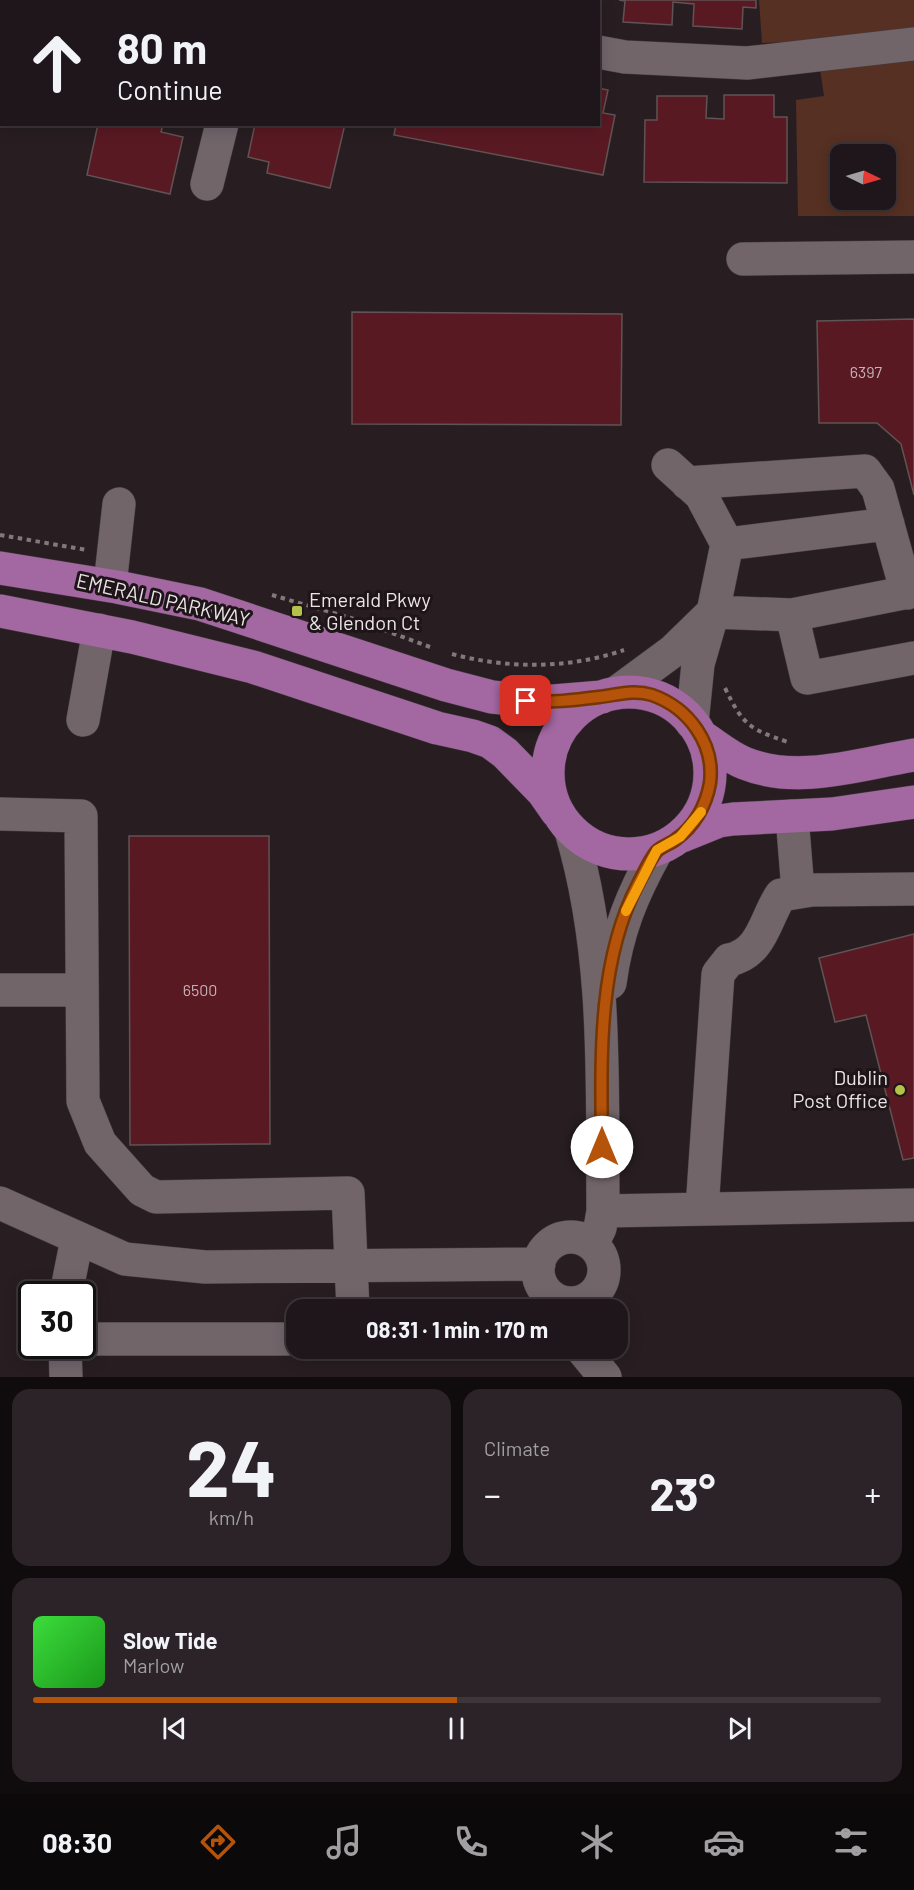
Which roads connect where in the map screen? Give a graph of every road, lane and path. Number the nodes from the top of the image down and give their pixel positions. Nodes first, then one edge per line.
1 (914, 44) edge
2 (600, 52) edge
3 (222, 126) edge
4 (207, 184) dead end
5 (914, 257) edge
6 (743, 259) dead end
7 (119, 504) dead end
8 (888, 524) junction
9 (0, 535) edge
10 (727, 544) junction
11 (89, 551) dead end
12 (0, 567) edge
13 (110, 585) junction
14 (910, 592) edge
15 (267, 594) dead end
16 (0, 611) edge
17 (713, 612) junction
18 (792, 615) junction
19 (99, 630) junction
20 (634, 647) dead end
21 (432, 648) dead end
22 (444, 652) dead end
23 (914, 658) edge
24 (723, 677) dead end
25 (609, 695) junction
26 (83, 720) dead end
27 (697, 729) junction
28 (791, 743) dead end
29 (914, 755) edge
30 (914, 802) edge
31 (0, 814) edge
32 (792, 816) junction
33 (564, 821) junction
34 (669, 843) junction
35 (914, 890) edge
36 (798, 891) junction
37 (0, 990) edge
38 (82, 990) junction
39 (601, 1041) junction
40 (0, 1203) edge
41 (914, 1205) edge
42 (702, 1209) junction
43 (603, 1211) junction
44 (77, 1239) junction
45 (592, 1244) junction
46 (539, 1264) junction
47 (353, 1266) junction
48 (69, 1281) edge
49 (353, 1299) edge
50 (558, 1299) edge
51 (585, 1299) edge
52 (96, 1339) edge
53 (286, 1340) edge
54 (65, 1359) edge
55 (590, 1359) edge
56 (66, 1377) edge
57 (605, 1377) edge

1 - 2 street
3 - 4 street
5 - 6 street
7 - 13 street
8 - 10 street
8 - 10 street
8 - 14 street
9 - 11 path
10 - 17 street
12 - 13 main road, EMERALD PARKWAY
13 - 25 main road, EMERALD PARKWAY
14 - 18 street
15 - 21 path
16 - 19 main road
17 - 18 street
17 - 25 street
17 - 27 street
18 - 23 street
19 - 26 street
19 - 33 main road
20 - 22 path
24 - 28 path
25 - 27 main road
25 - 33 main road
27 - 29 main road
27 - 34 main road
30 - 32 main road
31 - 38 street
32 - 34 main road
32 - 36 street
33 - 34 main road
33 - 39 street
34 - 39 street
35 - 36 street
36 - 42 street
37 - 38 street
38 - 47 street
39 - 43 street
40 - 44 street
41 - 42 street
42 - 43 street
43 - 45 street
44 - 47 street
44 - 48 street
45 - 46 street
45 - 51 street
46 - 47 street
46 - 50 street
47 - 49 street
52 - 53 street
54 - 56 street
55 - 57 street

